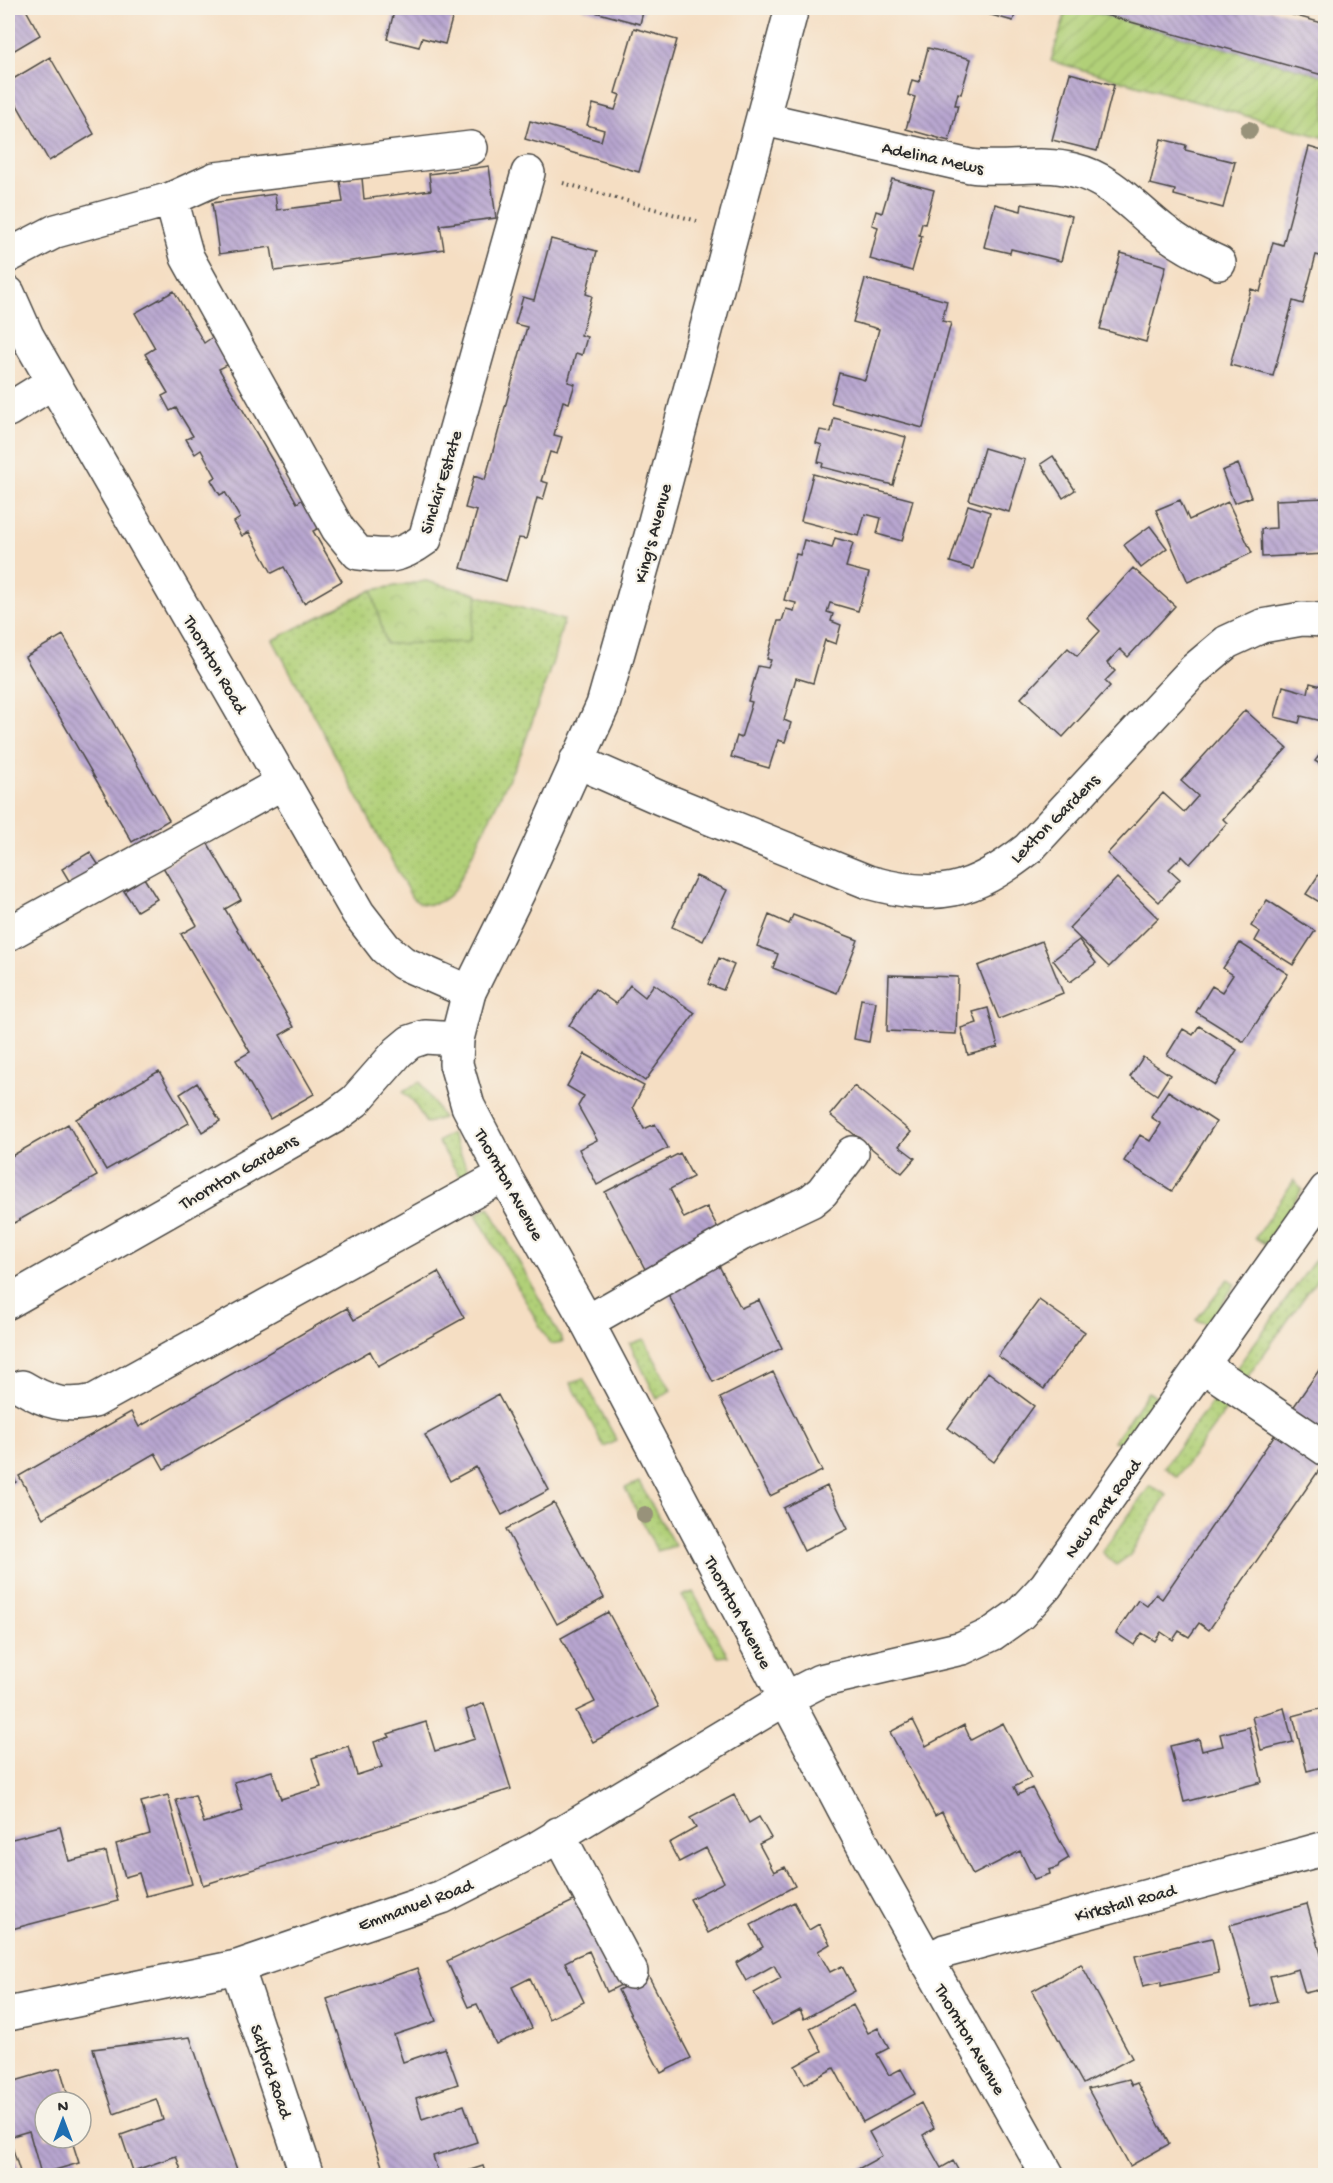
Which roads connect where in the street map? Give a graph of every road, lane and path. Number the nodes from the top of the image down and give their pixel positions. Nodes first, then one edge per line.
1 (792, 8) edge
2 (764, 119) junction
3 (471, 148) dead end
4 (528, 173) joint
5 (171, 199) junction
6 (732, 232) junction
7 (8, 256) edge
8 (1219, 263) dead end
9 (8, 293) edge
10 (53, 382) junction
11 (8, 410) edge
12 (1326, 620) edge
13 (576, 761) junction
14 (284, 782) junction
15 (8, 934) edge
16 (469, 992) junction
17 (457, 1039) junction
18 (852, 1153) dead end
19 (504, 1175) junction
20 (1326, 1190) edge
21 (8, 1302) edge
22 (587, 1322) junction
23 (1203, 1365) junction
24 (22, 1387) dead end
25 (1326, 1449) edge
26 (785, 1699) junction
27 (558, 1834) junction
28 (1326, 1848) edge
29 (926, 1961) junction
30 (237, 1967) junction
31 (631, 1972) dead end
32 (8, 2014) edge
33 (307, 2175) edge
34 (1048, 2175) edge

1 - 2 street, King's Avenue
2 - 6 street, King's Avenue
2 - 8 street, Adelina Mews
3 - 5 street
4 - 5 street, Sinclair Estate
4 - 6 path
5 - 7 street
6 - 13 street, King's Avenue
9 - 10 street, Thornton Road
10 - 11 street
10 - 14 street, Thornton Road
12 - 13 street, Lexton Gardens
13 - 16 street, King's Avenue
14 - 15 street
14 - 16 street, Thornton Road
16 - 17 street, King's Avenue
17 - 19 street, Thornton Avenue
17 - 21 street, Thornton Gardens
18 - 22 street
19 - 22 street, Thornton Avenue
19 - 24 street
20 - 23 street, New Park Road
22 - 26 street, Thornton Avenue
23 - 25 street
23 - 26 street, New Park Road
26 - 27 street, Emmanuel Road
26 - 29 street, Thornton Avenue
27 - 30 street, Emmanuel Road
27 - 31 street
28 - 29 street, Kirkstall Road
29 - 34 street, Thornton Avenue
30 - 32 street, Emmanuel Road
30 - 33 street, Salford Road

